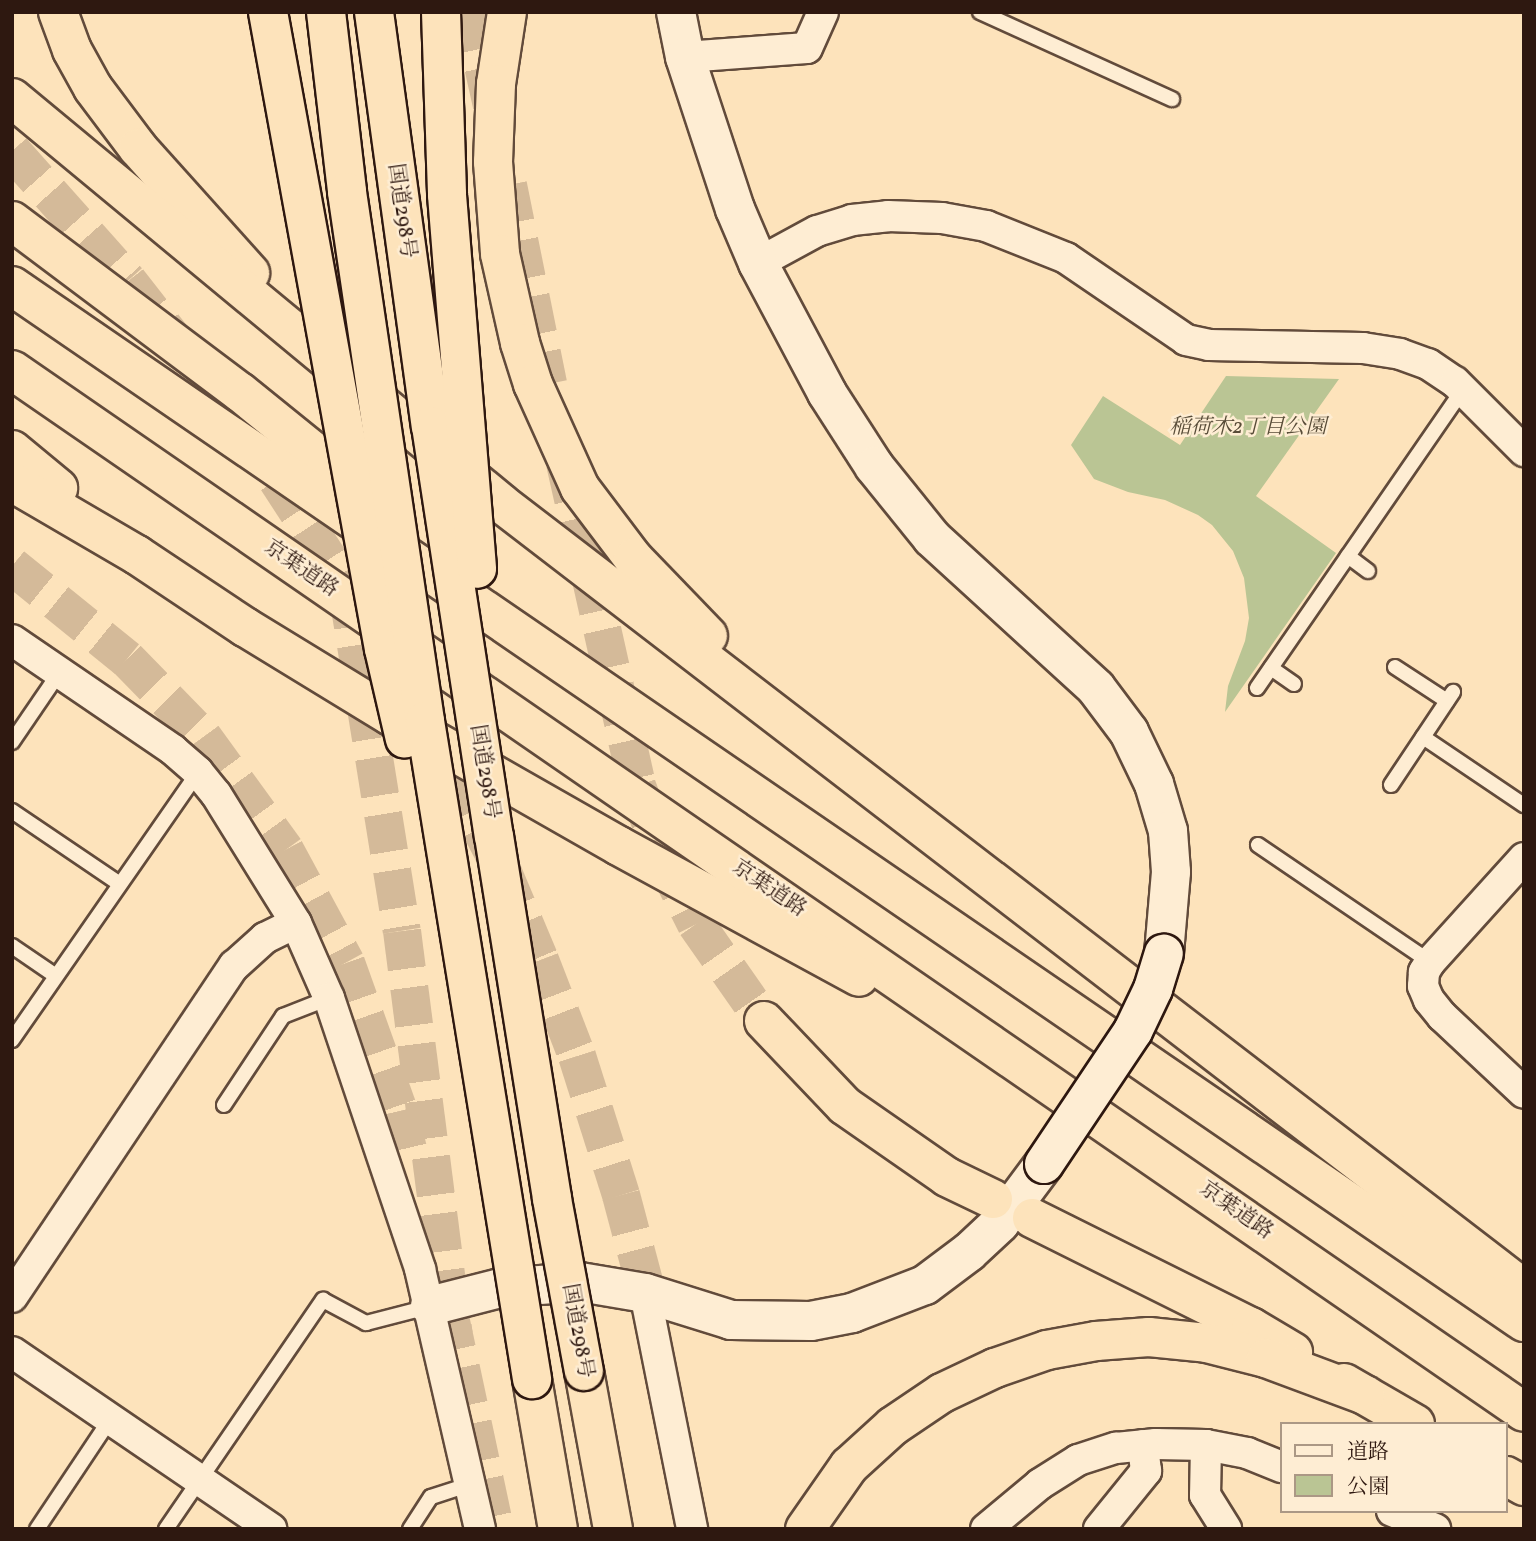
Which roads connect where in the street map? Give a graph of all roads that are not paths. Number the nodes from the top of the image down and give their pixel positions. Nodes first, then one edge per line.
1 (58, 12) edge
2 (268, 12) edge
3 (326, 12) edge
4 (374, 12) edge
5 (441, 12) edge
6 (506, 12) edge
7 (676, 12) edge
8 (823, 12) edge
9 (979, 12) edge
10 (685, 57) junction
11 (12, 98) edge
12 (1172, 99) dead end
13 (12, 221) edge
14 (758, 263) junction
15 (12, 286) edge
16 (300, 335) junction
17 (12, 370) edge
18 (1463, 389) junction
19 (12, 450) edge
20 (1524, 451) edge
21 (12, 482) edge
22 (137, 555) junction
23 (1348, 556) junction
24 (1368, 571) dead end
25 (12, 640) edge
26 (1395, 667) dead end
27 (1271, 668) junction
28 (59, 673) junction
29 (1294, 684) dead end
30 (1257, 688) dead end
31 (645, 720) junction
32 (1423, 737) junction
33 (12, 741) edge
34 (198, 772) junction
35 (1391, 785) dead end
36 (883, 793) junction
37 (1524, 805) edge
38 (12, 811) edge
39 (1258, 845) dead end
40 (1524, 858) edge
41 (120, 884) junction
42 (296, 923) junction
43 (12, 946) edge
44 (461, 951) junction
45 (1430, 962) junction
46 (56, 976) junction
47 (329, 998) junction
48 (764, 1021) tunnel mouth
49 (12, 1040) edge
50 (1048, 1081) junction
51 (1524, 1093) edge
52 (224, 1105) dead end
53 (552, 1199) junction
54 (993, 1199) dead end
55 (1032, 1218) dead end
56 (1524, 1289) edge
57 (645, 1293) junction
58 (12, 1297) edge
59 (430, 1307) junction
60 (1524, 1322) edge
61 (12, 1352) edge
62 (1365, 1395) junction
63 (1524, 1412) edge
64 (111, 1418) junction
65 (1412, 1422) edge
66 (1206, 1445) junction
67 (1143, 1446) junction
68 (1280, 1466) edge
69 (1508, 1477) edge
70 (200, 1480) junction
71 (469, 1485) junction
72 (1524, 1486) edge
73 (1397, 1513) edge
74 (37, 1529) edge
75 (166, 1529) edge
76 (271, 1529) edge
77 (410, 1529) edge
78 (480, 1529) edge
79 (558, 1529) edge
80 (613, 1529) edge
81 (692, 1529) edge
82 (805, 1529) edge
83 (986, 1529) edge
84 (1099, 1529) edge
85 (1226, 1529) edge
86 (1436, 1529) edge

1 - 16 highway
2 - 44 highway, bridge
3 - 44 highway, bridge
4 - 53 highway, 国道298号, bridge
5 - 53 highway, bridge
6 - 36 highway
7 - 10 street
8 - 10 street
9 - 12 lane
10 - 14 street
11 - 16 highway
13 - 31 highway
14 - 18 street
14 - 57 street, bridge
15 - 31 highway
16 - 36 highway
17 - 50 highway, 京葉道路
18 - 20 street
18 - 23 lane
19 - 22 highway
21 - 22 highway
22 - 50 highway
23 - 24 lane
23 - 27 lane
25 - 28 street
26 - 32 lane
27 - 29 lane
27 - 30 lane
28 - 33 lane
28 - 34 street
31 - 60 highway
32 - 35 lane
32 - 37 lane
34 - 41 lane
34 - 42 street
36 - 56 highway
38 - 41 lane
39 - 45 lane
40 - 45 street
41 - 46 lane
42 - 47 street
42 - 58 street
43 - 46 lane
44 - 79 highway, bridge
45 - 51 street
46 - 49 lane
47 - 52 lane
47 - 59 street
48 - 54 highway
50 - 63 highway, 京葉道路
53 - 80 highway, 国道298号, bridge
55 - 62 highway
57 - 59 street
57 - 81 street
59 - 70 lane
59 - 71 street
61 - 64 street
62 - 65 highway
62 - 82 highway
64 - 70 street
64 - 74 lane
66 - 67 street
66 - 68 street
66 - 85 street
67 - 83 street
67 - 84 street
69 - 72 highway
70 - 75 lane
70 - 76 street
71 - 77 lane
71 - 78 street
73 - 86 street

